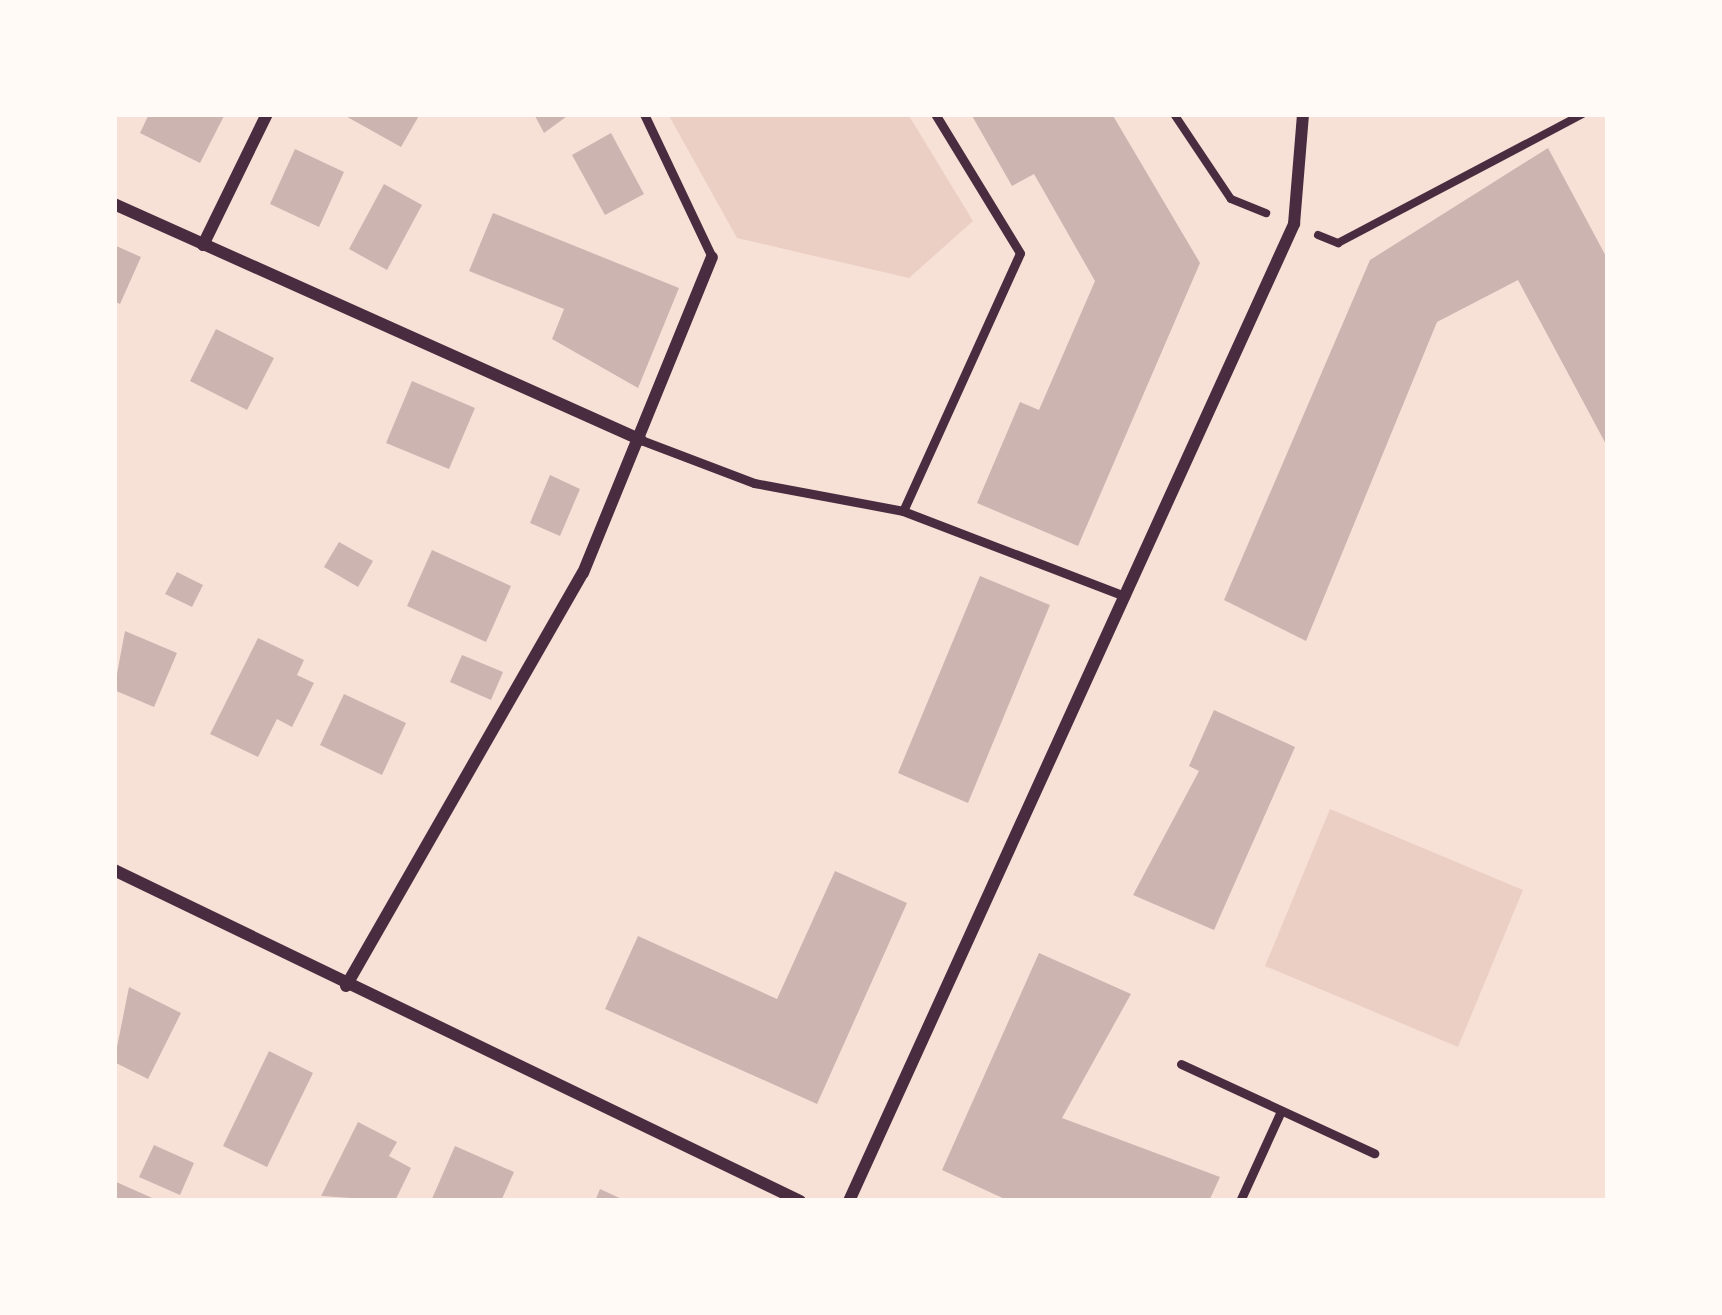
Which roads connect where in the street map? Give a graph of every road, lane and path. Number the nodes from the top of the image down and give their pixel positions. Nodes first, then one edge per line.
1 (267, 114) edge
2 (644, 114) edge
3 (935, 114) edge
4 (1174, 114) edge
5 (1303, 114) edge
6 (1583, 114) edge
7 (114, 204) edge
8 (1294, 224) junction
9 (203, 245) junction
10 (712, 257) joint
11 (640, 440) junction
12 (904, 511) junction
13 (1125, 596) junction
14 (114, 870) edge
15 (346, 986) junction
16 (1181, 1064) dead end
17 (1281, 1111) junction
18 (1374, 1153) dead end
19 (800, 1201) edge
20 (850, 1201) edge
21 (1240, 1201) edge

1 - 9 street
2 - 10 lane
3 - 12 lane
4 - 8 path
5 - 8 street
6 - 8 path
7 - 9 street
8 - 13 street
9 - 11 street
10 - 11 street
11 - 12 lane
11 - 15 street
12 - 13 lane
13 - 20 street
14 - 15 street
15 - 19 street
16 - 17 lane
17 - 18 lane
17 - 21 lane

